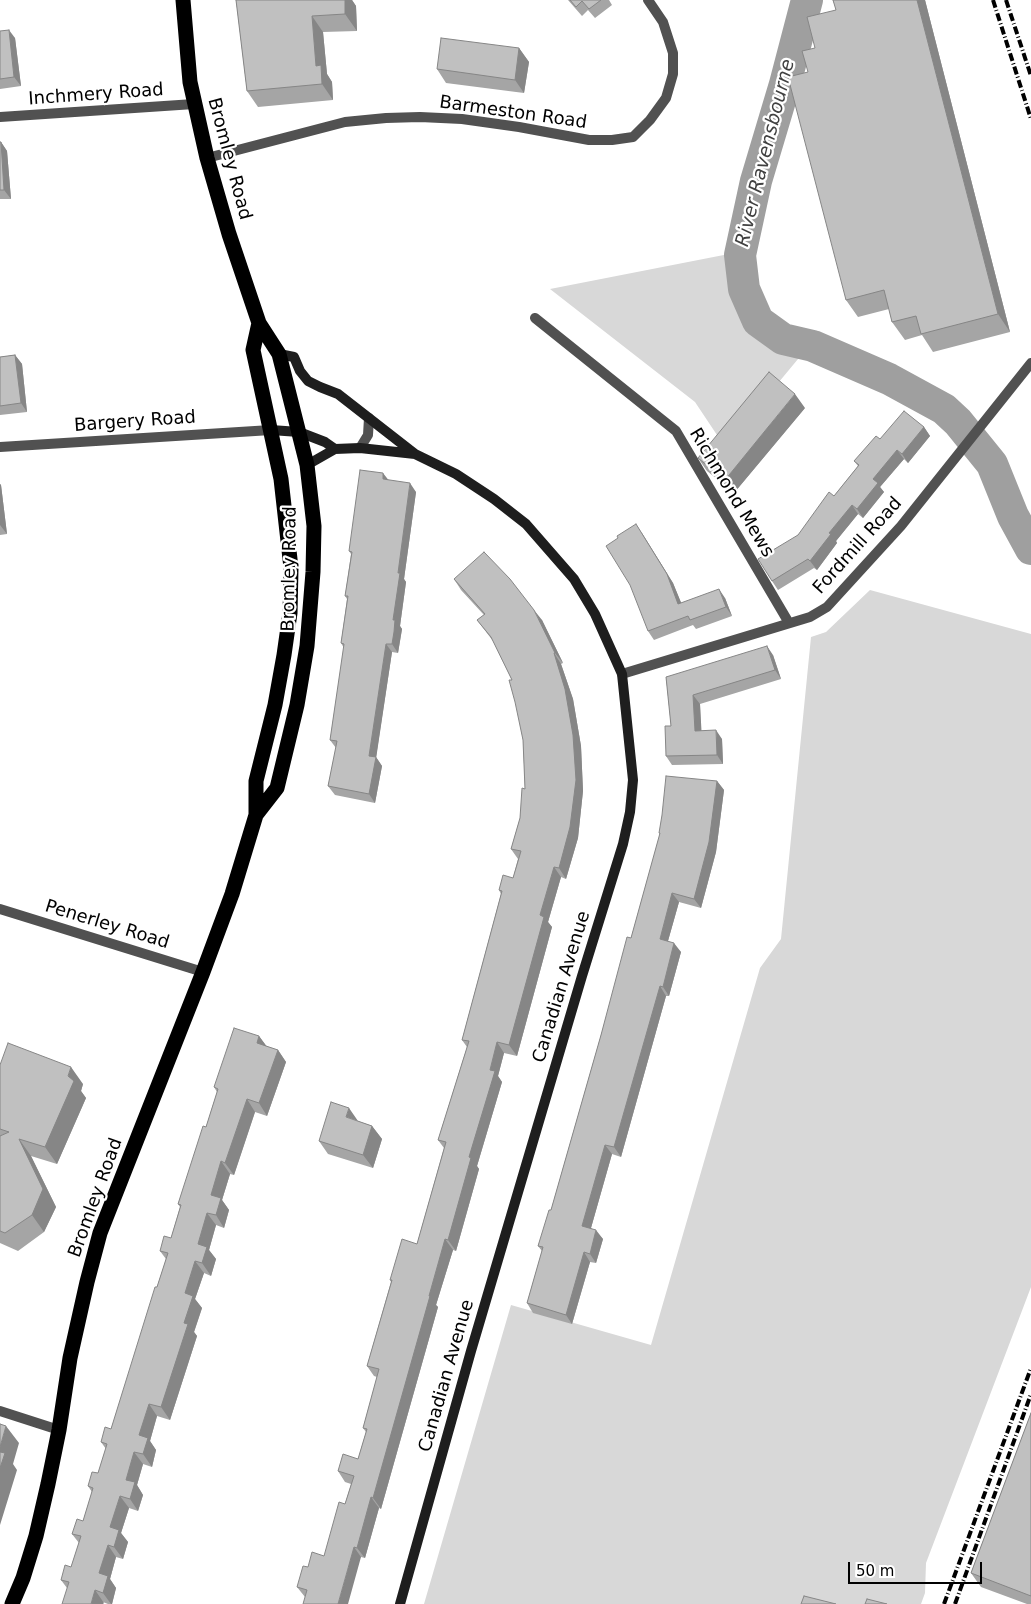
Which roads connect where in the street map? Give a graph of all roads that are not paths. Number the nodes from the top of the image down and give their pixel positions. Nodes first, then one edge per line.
1 (184, 0) edge
2 (648, 0) edge
3 (194, 104) junction
4 (0, 117) edge
5 (207, 158) junction
6 (535, 318) dead end
7 (259, 323) junction
8 (279, 354) junction
9 (1031, 363) edge
10 (369, 418) junction
11 (271, 430) junction
12 (299, 432) junction
13 (0, 447) edge
14 (360, 448) junction
15 (335, 449) junction
16 (415, 454) junction
17 (307, 465) junction
18 (790, 623) junction
19 (622, 674) junction
20 (256, 815) junction
21 (0, 909) edge
22 (203, 972) junction
23 (0, 1411) edge
24 (59, 1430) junction
25 (12, 1604) edge
26 (400, 1604) edge

1 - 3 highway, Bromley Road
2 - 5 street, Barmeston Road
3 - 4 street, Inchmery Road
3 - 5 highway, Bromley Road
5 - 7 highway, Bromley Road
6 - 18 street, Richmond Mews
7 - 8 highway, Bromley Road
7 - 11 highway, Bromley Road
8 - 10 street, Canadian Avenue
8 - 12 highway, Bromley Road
9 - 18 street, Fordmill Road
10 - 14 street
10 - 16 street, Canadian Avenue
11 - 12 street
11 - 13 street, Bargery Road
11 - 20 highway, Bromley Road
12 - 15 street
12 - 17 highway, Bromley Road
14 - 15 street, Canadian Avenue
14 - 16 street, Canadian Avenue
15 - 17 street, Canadian Avenue
16 - 19 street, Canadian Avenue
17 - 20 highway, Bromley Road
18 - 19 street, Fordmill Road
19 - 26 street, Canadian Avenue
20 - 22 highway, Bromley Road
21 - 22 street, Penerley Road
22 - 24 highway, Bromley Road
23 - 24 street
24 - 25 highway, Bromley Road

